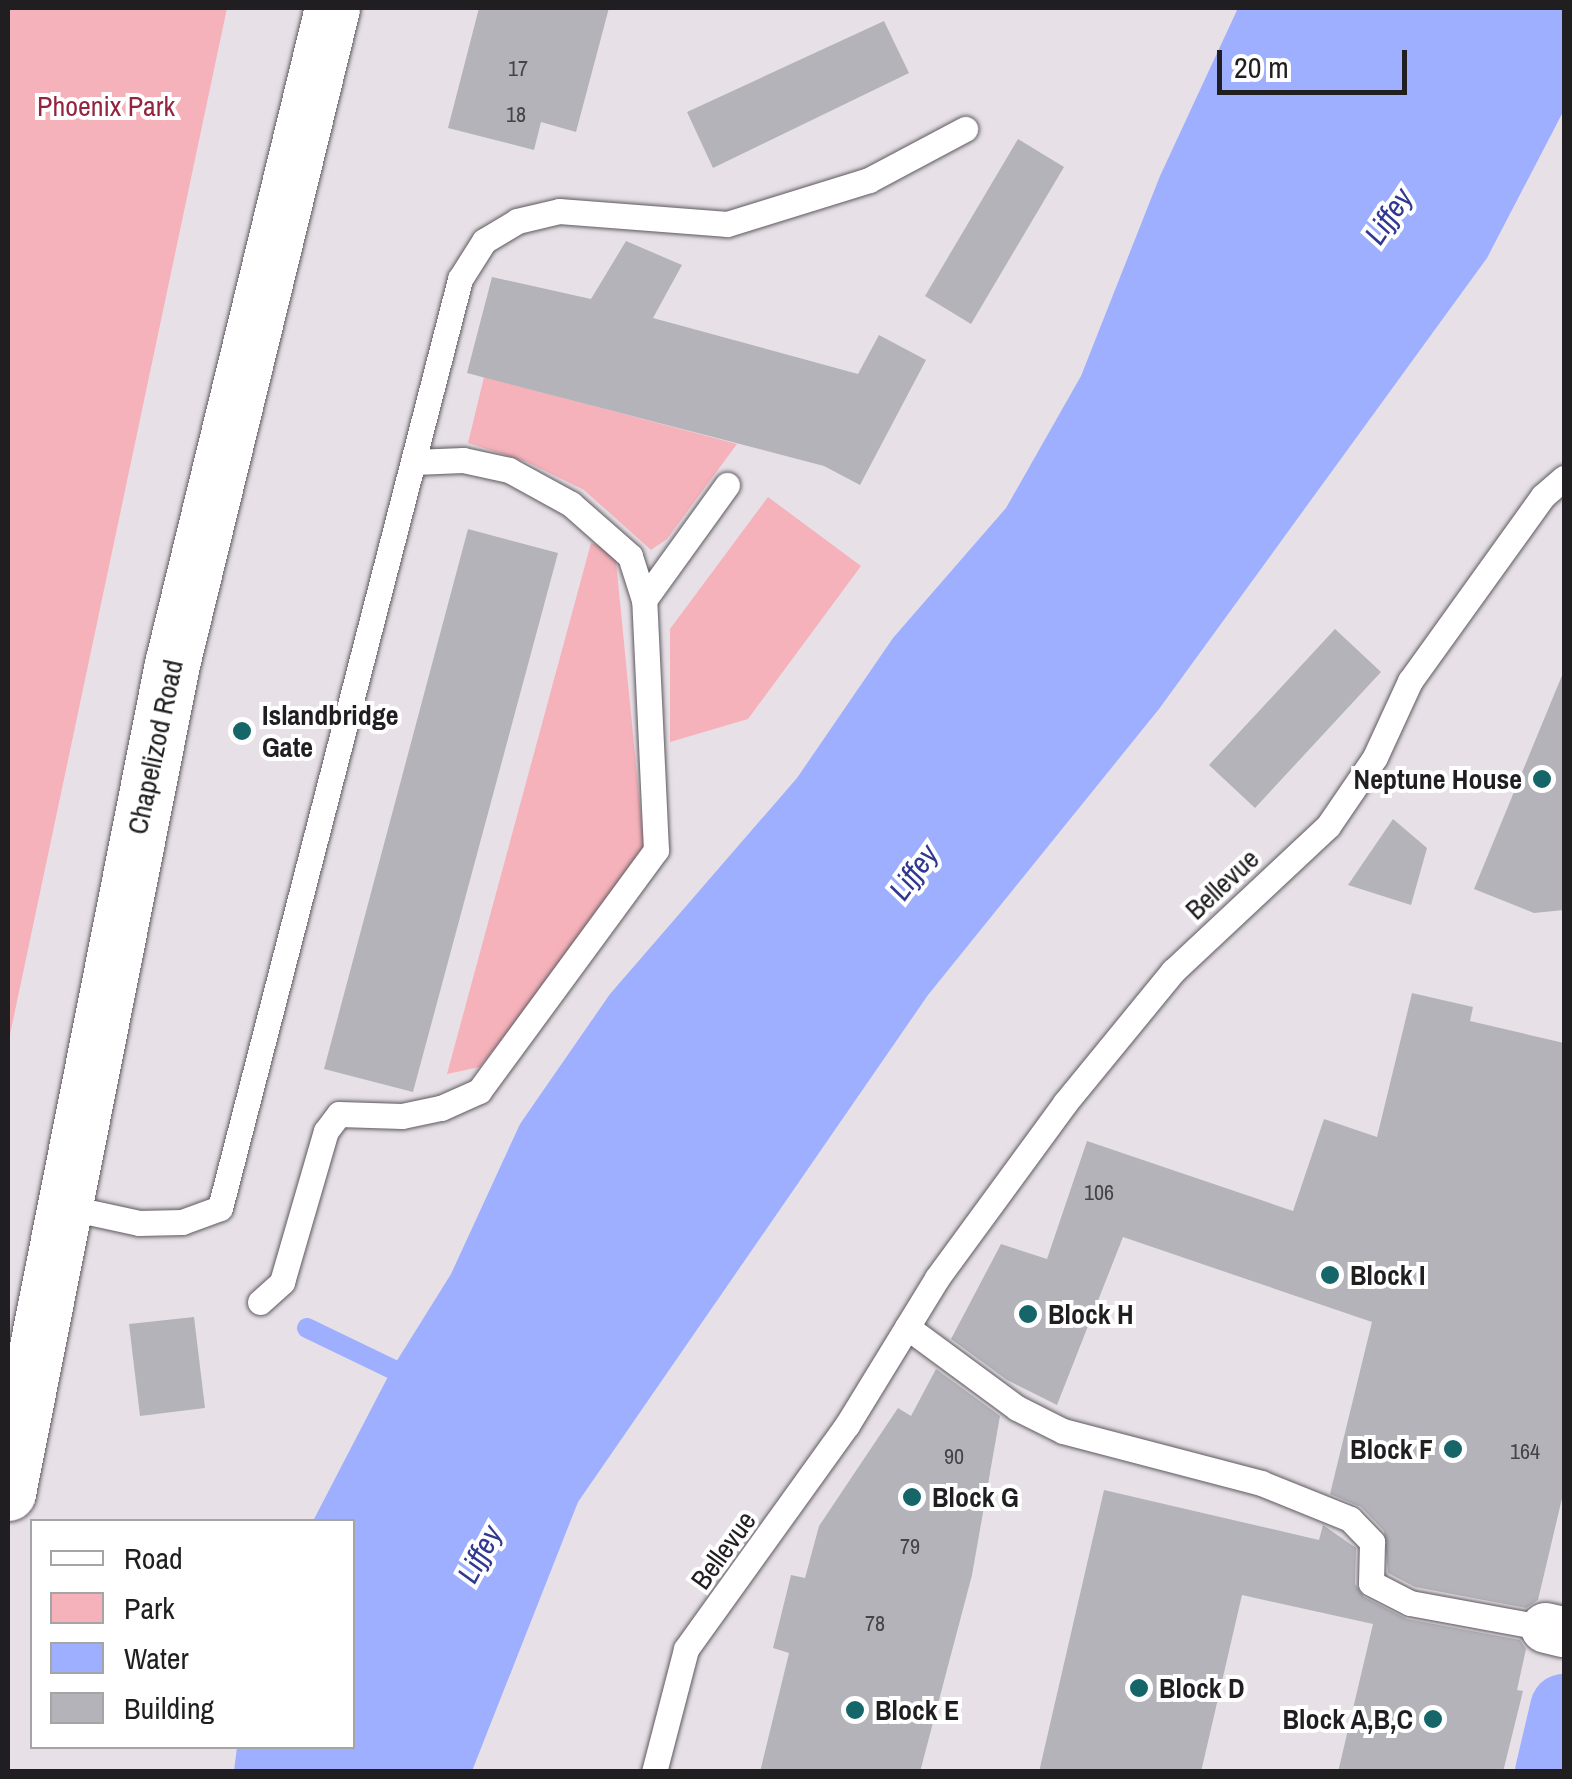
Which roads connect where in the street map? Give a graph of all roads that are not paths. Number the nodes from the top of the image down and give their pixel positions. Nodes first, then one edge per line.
1 (332, 8) edge
2 (965, 129) dead end
3 (414, 462) junction
4 (1564, 478) edge
5 (727, 485) dead end
6 (644, 600) junction
7 (60, 1206) junction
8 (260, 1302) dead end
9 (907, 1327) junction
10 (9, 1466) edge
11 (1555, 1630) edge
12 (654, 1772) edge

1 - 7 main road, Chapelizod Road
2 - 3 lane
3 - 6 lane
3 - 7 lane
4 - 9 lane, Bellevue
5 - 6 lane
6 - 8 lane
7 - 10 main road, Chapelizod Road
9 - 11 lane
9 - 12 lane, Bellevue

